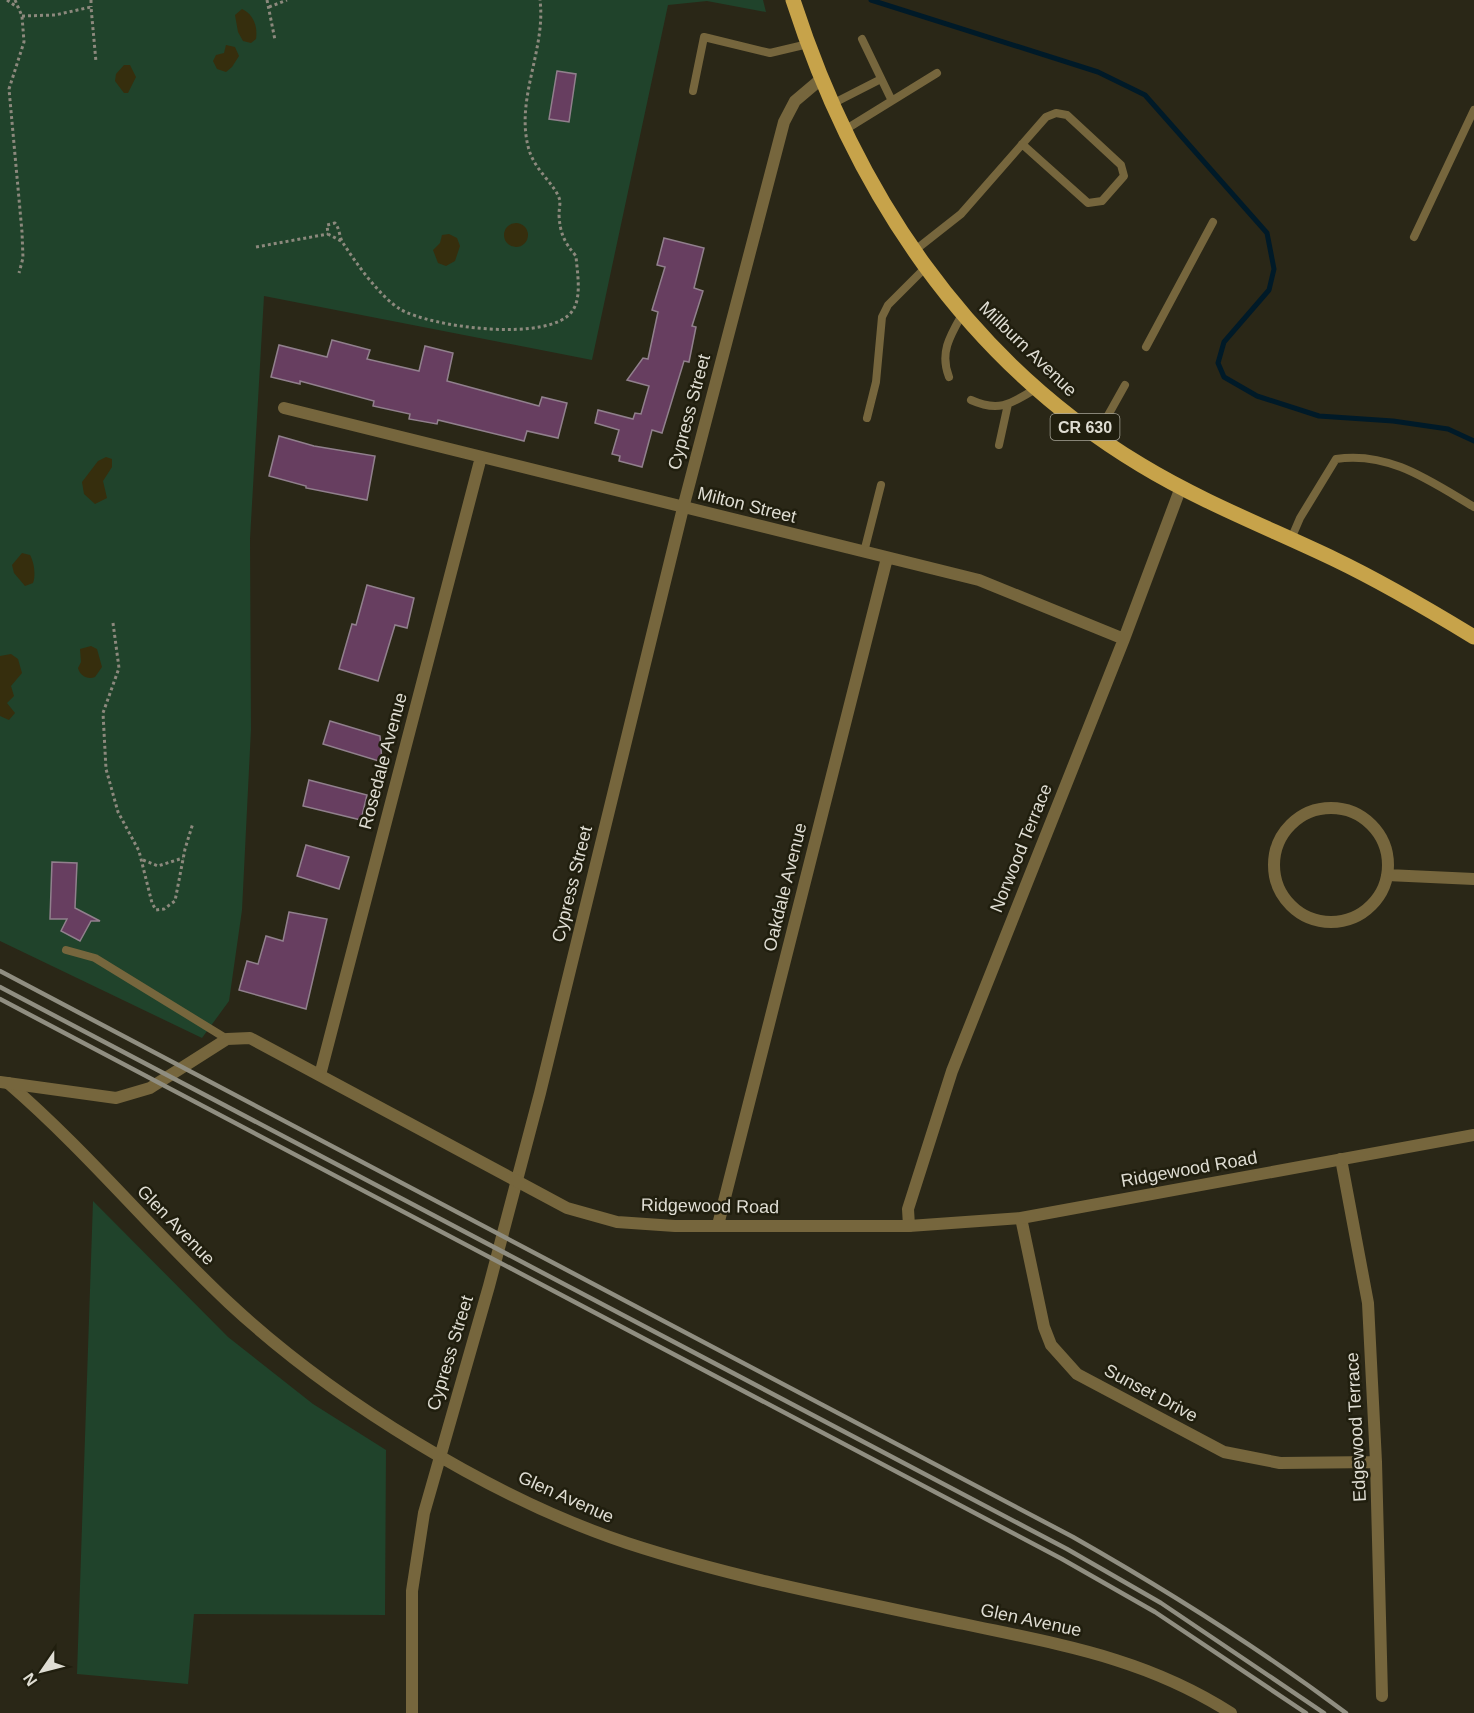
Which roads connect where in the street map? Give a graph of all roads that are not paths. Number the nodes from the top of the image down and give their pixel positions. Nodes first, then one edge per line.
1 (793, 0) edge
2 (862, 39) dead end
3 (808, 44) junction
4 (937, 73) dead end
5 (821, 79) junction
6 (881, 79) junction
7 (693, 91) dead end
8 (892, 101) junction
9 (831, 104) junction
10 (1474, 110) edge
11 (843, 131) junction
12 (1022, 144) junction
13 (1213, 222) dead end
14 (1414, 237) dead end
15 (914, 251) junction
16 (926, 267) junction
17 (963, 313) junction
18 (1146, 347) dead end
19 (949, 377) dead end
20 (1125, 385) dead end
21 (1037, 388) junction
22 (971, 400) dead end
23 (1008, 404) junction
24 (284, 408) dead end
25 (867, 418) dead end
26 (1097, 435) junction
27 (999, 445) dead end
28 (481, 457) junction
29 (881, 485) dead end
30 (1181, 487) junction
31 (1474, 507) edge
32 (683, 508) junction
33 (1291, 539) junction
34 (864, 552) junction
35 (887, 558) junction
36 (1474, 637) edge
37 (1124, 639) junction
38 (1387, 874) junction
39 (1474, 879) edge
40 (66, 950) dead end
41 (227, 1039) junction
42 (320, 1075) junction
43 (4, 1083) edge
44 (1474, 1136) edge
45 (1341, 1159) junction
46 (516, 1179) junction
47 (1021, 1218) junction
48 (718, 1225) junction
49 (909, 1226) junction
50 (439, 1455) junction
51 (1376, 1462) junction
52 (1382, 1696) dead end
53 (412, 1713) edge
54 (1231, 1713) edge

1 - 3 main road, Millburn Avenue / CR 630
2 - 6 lane
3 - 5 main road, Millburn Avenue / CR 630
3 - 7 lane
4 - 8 lane
5 - 9 main road, Millburn Avenue / CR 630
5 - 32 street, Cypress Street
6 - 8 lane
6 - 9 lane
8 - 11 lane
9 - 11 main road, Millburn Avenue / CR 630
10 - 14 lane
11 - 15 main road, Millburn Avenue / CR 630
12 - 12 lane
12 - 15 lane
13 - 18 lane
15 - 16 main road, Millburn Avenue / CR 630
16 - 17 main road, Millburn Avenue / CR 630
16 - 25 lane
17 - 19 lane
17 - 21 main road, Millburn Avenue / CR 630
20 - 26 lane
21 - 23 lane
21 - 26 main road, Millburn Avenue / CR 630
22 - 23 lane
23 - 27 lane
24 - 28 street, Milton Street
26 - 30 main road, Millburn Avenue / CR 630
28 - 32 street, Milton Street
28 - 42 street, Rosedale Avenue
29 - 34 lane
30 - 33 main road, Millburn Avenue / CR 630
30 - 37 street, Norwood Terrace
31 - 33 lane
32 - 34 street, Milton Street
32 - 46 street, Cypress Street
33 - 36 main road, Millburn Avenue / CR 630
34 - 35 street, Milton Street
35 - 37 street, Milton Street
35 - 48 street, Oakdale Avenue
37 - 49 street, Norwood Terrace
38 - 38 street
38 - 39 street
40 - 41 lane
41 - 42 street, Ridgewood Road
41 - 43 street
42 - 46 street, Ridgewood Road
43 - 50 street, Glen Avenue
44 - 45 street, Ridgewood Road
45 - 47 street, Ridgewood Road
45 - 51 street, Edgewood Terrace
46 - 48 street, Ridgewood Road
46 - 50 street, Cypress Street
47 - 49 street, Ridgewood Road
47 - 51 street, Sunset Drive
48 - 49 street, Ridgewood Road
50 - 53 street, Cypress Street
50 - 54 street, Glen Avenue
51 - 52 street, Edgewood Terrace

